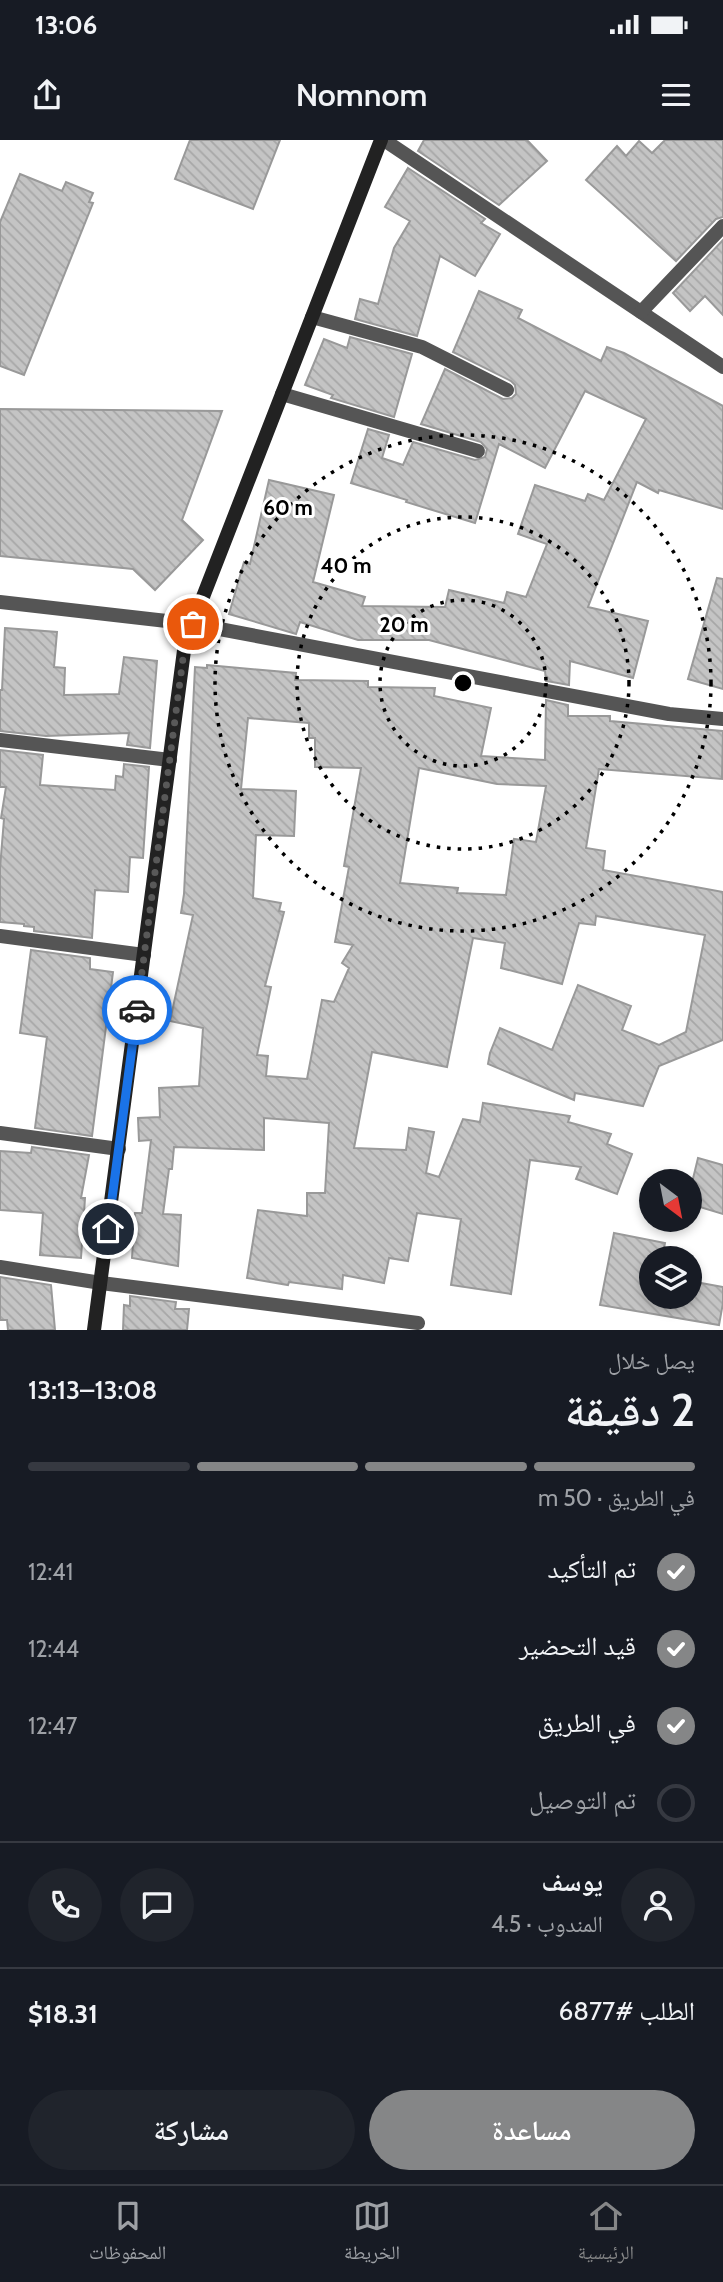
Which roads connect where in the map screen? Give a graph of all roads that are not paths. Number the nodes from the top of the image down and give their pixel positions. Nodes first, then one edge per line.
1 (382, 140) edge
2 (723, 226) edge
3 (641, 313) junction
4 (312, 317) junction
5 (723, 367) edge
6 (507, 390) dead end
7 (282, 394) junction
8 (478, 451) dead end
9 (0, 603) edge
10 (193, 624) junction
11 (723, 719) edge
12 (0, 740) edge
13 (170, 760) junction
14 (0, 936) edge
15 (144, 956) junction
16 (0, 1133) edge
17 (118, 1149) junction
18 (0, 1267) edge
19 (101, 1283) junction
20 (418, 1323) dead end
21 (94, 1330) edge

1 - 3 street
1 - 4 street
2 - 3 street
3 - 5 street
4 - 6 street
4 - 7 street
7 - 8 street
7 - 10 street
9 - 10 street
10 - 11 street
10 - 13 street
12 - 13 street
13 - 15 street
14 - 15 street
15 - 17 street
16 - 17 street
17 - 19 street
18 - 19 street
19 - 20 street
19 - 21 street

